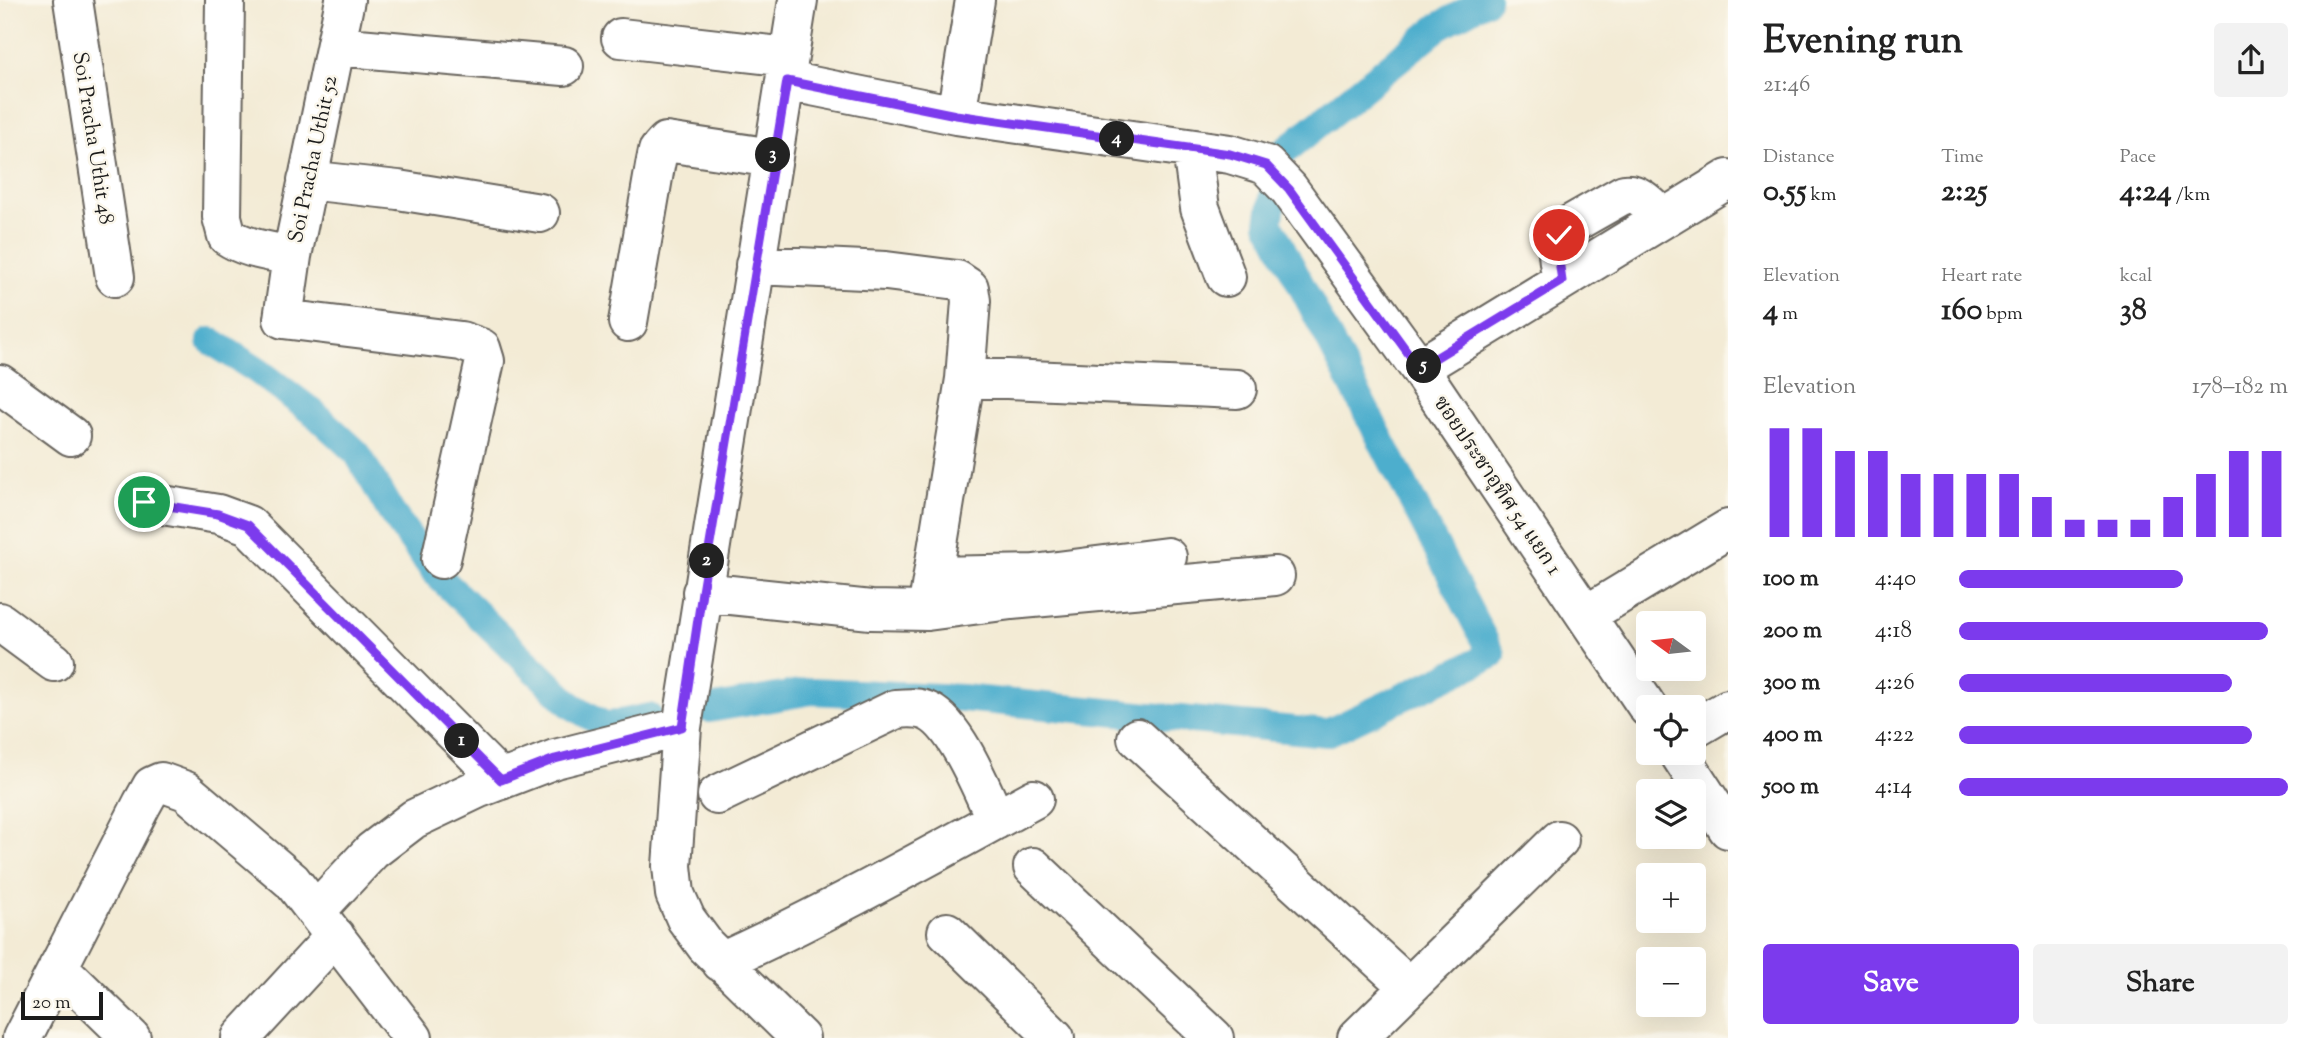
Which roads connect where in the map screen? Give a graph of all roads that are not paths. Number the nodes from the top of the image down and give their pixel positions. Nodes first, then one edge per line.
1 (73, 0) edge
2 (225, 0) edge
3 (345, 0) edge
4 (798, 0) edge
5 (975, 0) edge
6 (621, 37) dead end
7 (336, 46) junction
8 (564, 66) dead end
9 (788, 69) junction
10 (956, 115) junction
11 (1192, 150) junction
12 (773, 158) junction
13 (1728, 179) edge
14 (307, 180) junction
15 (540, 213) dead end
16 (292, 256) junction
17 (755, 265) junction
18 (115, 277) dead end
19 (1226, 277) dead end
20 (628, 322) dead end
21 (1419, 368) junction
22 (965, 379) junction
23 (0, 384) edge
24 (1237, 389) dead end
25 (71, 436) dead end
26 (144, 502) dead end
27 (1728, 529) edge
28 (1167, 557) dead end
29 (440, 559) dead end
30 (1275, 576) dead end
31 (702, 592) junction
32 (930, 594) junction
33 (1586, 615) junction
34 (0, 622) edge
35 (54, 662) dead end
36 (1639, 695) edge
37 (1728, 709) edge
38 (1706, 722) edge
39 (682, 727) junction
40 (1137, 738) dead end
41 (1686, 765) edge
42 (501, 780) junction
43 (717, 795) dead end
44 (1034, 800) dead end
45 (996, 820) junction
46 (1728, 829) edge
47 (1559, 840) dead end
48 (1033, 867) dead end
49 (325, 923) junction
50 (947, 932) dead end
51 (721, 962) junction
52 (58, 967) junction
53 (1409, 987) junction
54 (22, 1038) edge
55 (131, 1038) edge
56 (241, 1038) edge
57 (413, 1038) edge
58 (800, 1038) edge
59 (1055, 1038) edge
60 (1214, 1038) edge
61 (1357, 1038) edge

1 - 18 street, Soi Pracha Uthit 48
2 - 16 street
3 - 7 street, Soi Pracha Uthit 52
4 - 9 street
5 - 10 street
6 - 9 street
7 - 8 street
7 - 14 street, Soi Pracha Uthit 52
9 - 10 street
9 - 12 street
10 - 11 street
11 - 19 street
11 - 21 street, ซอยประชาอุทิศ 54 แยก 1
12 - 17 street
12 - 20 street
13 - 21 street
14 - 15 street
14 - 16 street, Soi Pracha Uthit 52
16 - 29 street, Soi Pracha Uthit 52
17 - 22 street
17 - 31 street
21 - 33 street, ซอยประชาอุทิศ 54 แยก 1
22 - 24 street
22 - 32 street
23 - 25 street
26 - 42 street
27 - 33 street
28 - 32 street
30 - 32 street
31 - 32 street
31 - 39 street
33 - 36 street, ซอยประชาอุทิศ 54 แยก 1
34 - 35 street
37 - 38 street
39 - 42 street
39 - 51 street
40 - 53 street
41 - 46 street
42 - 49 street
43 - 45 street
44 - 45 street
45 - 51 street
47 - 53 street
48 - 60 street
49 - 52 street
49 - 56 street
49 - 57 street
50 - 59 street
51 - 58 street
52 - 54 street
52 - 55 street
53 - 61 street

